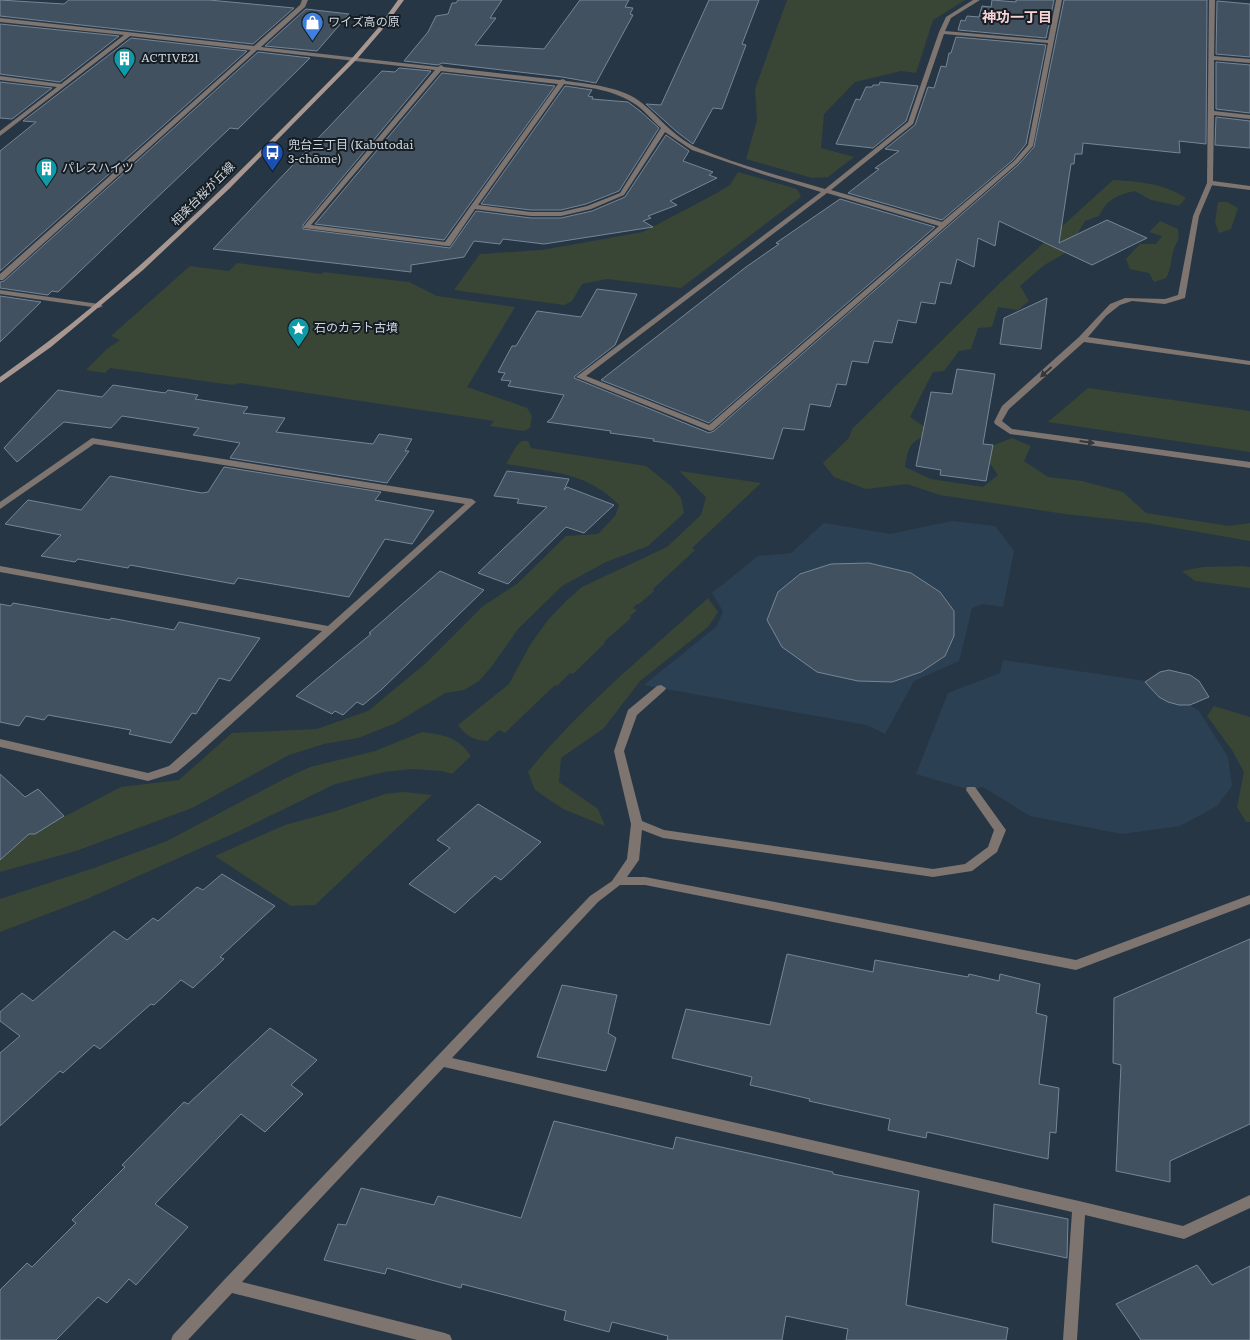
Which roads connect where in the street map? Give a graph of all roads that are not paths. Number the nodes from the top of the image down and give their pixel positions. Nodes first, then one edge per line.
1 (305, 0) edge
2 (401, 0) edge
3 (977, 0) edge
4 (1059, 0) edge
5 (1212, 0) edge
6 (0, 20) edge
7 (942, 32) junction
8 (129, 34) junction
9 (1051, 42) junction
10 (258, 48) junction
11 (355, 58) junction
12 (1212, 58) junction
13 (1250, 61) edge
14 (441, 67) junction
15 (0, 78) edge
16 (563, 81) junction
17 (62, 86) junction
18 (1211, 113) junction
19 (1250, 117) edge
20 (664, 128) junction
21 (0, 134) edge
22 (1210, 184) junction
23 (1250, 188) edge
24 (826, 191) junction
25 (474, 207) junction
26 (944, 225) junction
27 (0, 278) edge
28 (0, 292) edge
29 (99, 306) junction
30 (1082, 339) junction
31 (1250, 363) edge
32 (0, 381) edge
33 (1250, 465) edge
34 (0, 506) edge
35 (0, 569) edge
36 (328, 629) junction
37 (661, 688) dead end
38 (0, 743) edge
39 (971, 790) dead end
40 (637, 824) junction
41 (618, 881) junction
42 (1250, 898) edge
43 (441, 1061) junction
44 (1250, 1201) edge
45 (1079, 1207) junction
46 (229, 1285) junction
47 (178, 1340) edge
48 (445, 1340) edge
49 (1070, 1340) edge

1 - 10 street
2 - 11 main road, 相楽台桜が丘線
3 - 7 street
4 - 9 street
5 - 12 street
6 - 8 street
7 - 9 street
7 - 24 street
8 - 10 street
8 - 17 street
9 - 26 street
10 - 11 street
10 - 27 street
11 - 14 street
11 - 29 main road, 相楽台桜が丘線
12 - 13 street
12 - 18 street
14 - 16 street
14 - 25 street
15 - 17 street
16 - 20 street
16 - 25 street
17 - 21 street
18 - 19 street
18 - 22 street
20 - 24 street
20 - 25 street
22 - 23 street
22 - 30 street
24 - 26 street
24 - 26 street
28 - 29 street
29 - 32 main road, 相楽台桜が丘線
30 - 31 street
30 -> 33 street
34 - 36 street
35 - 36 street
36 - 38 street
37 - 40 street
39 - 40 street
40 - 41 street
41 - 42 street
41 - 43 street
43 - 45 street
43 - 46 street
44 - 45 street
45 - 49 street
46 - 47 street
46 - 48 street

